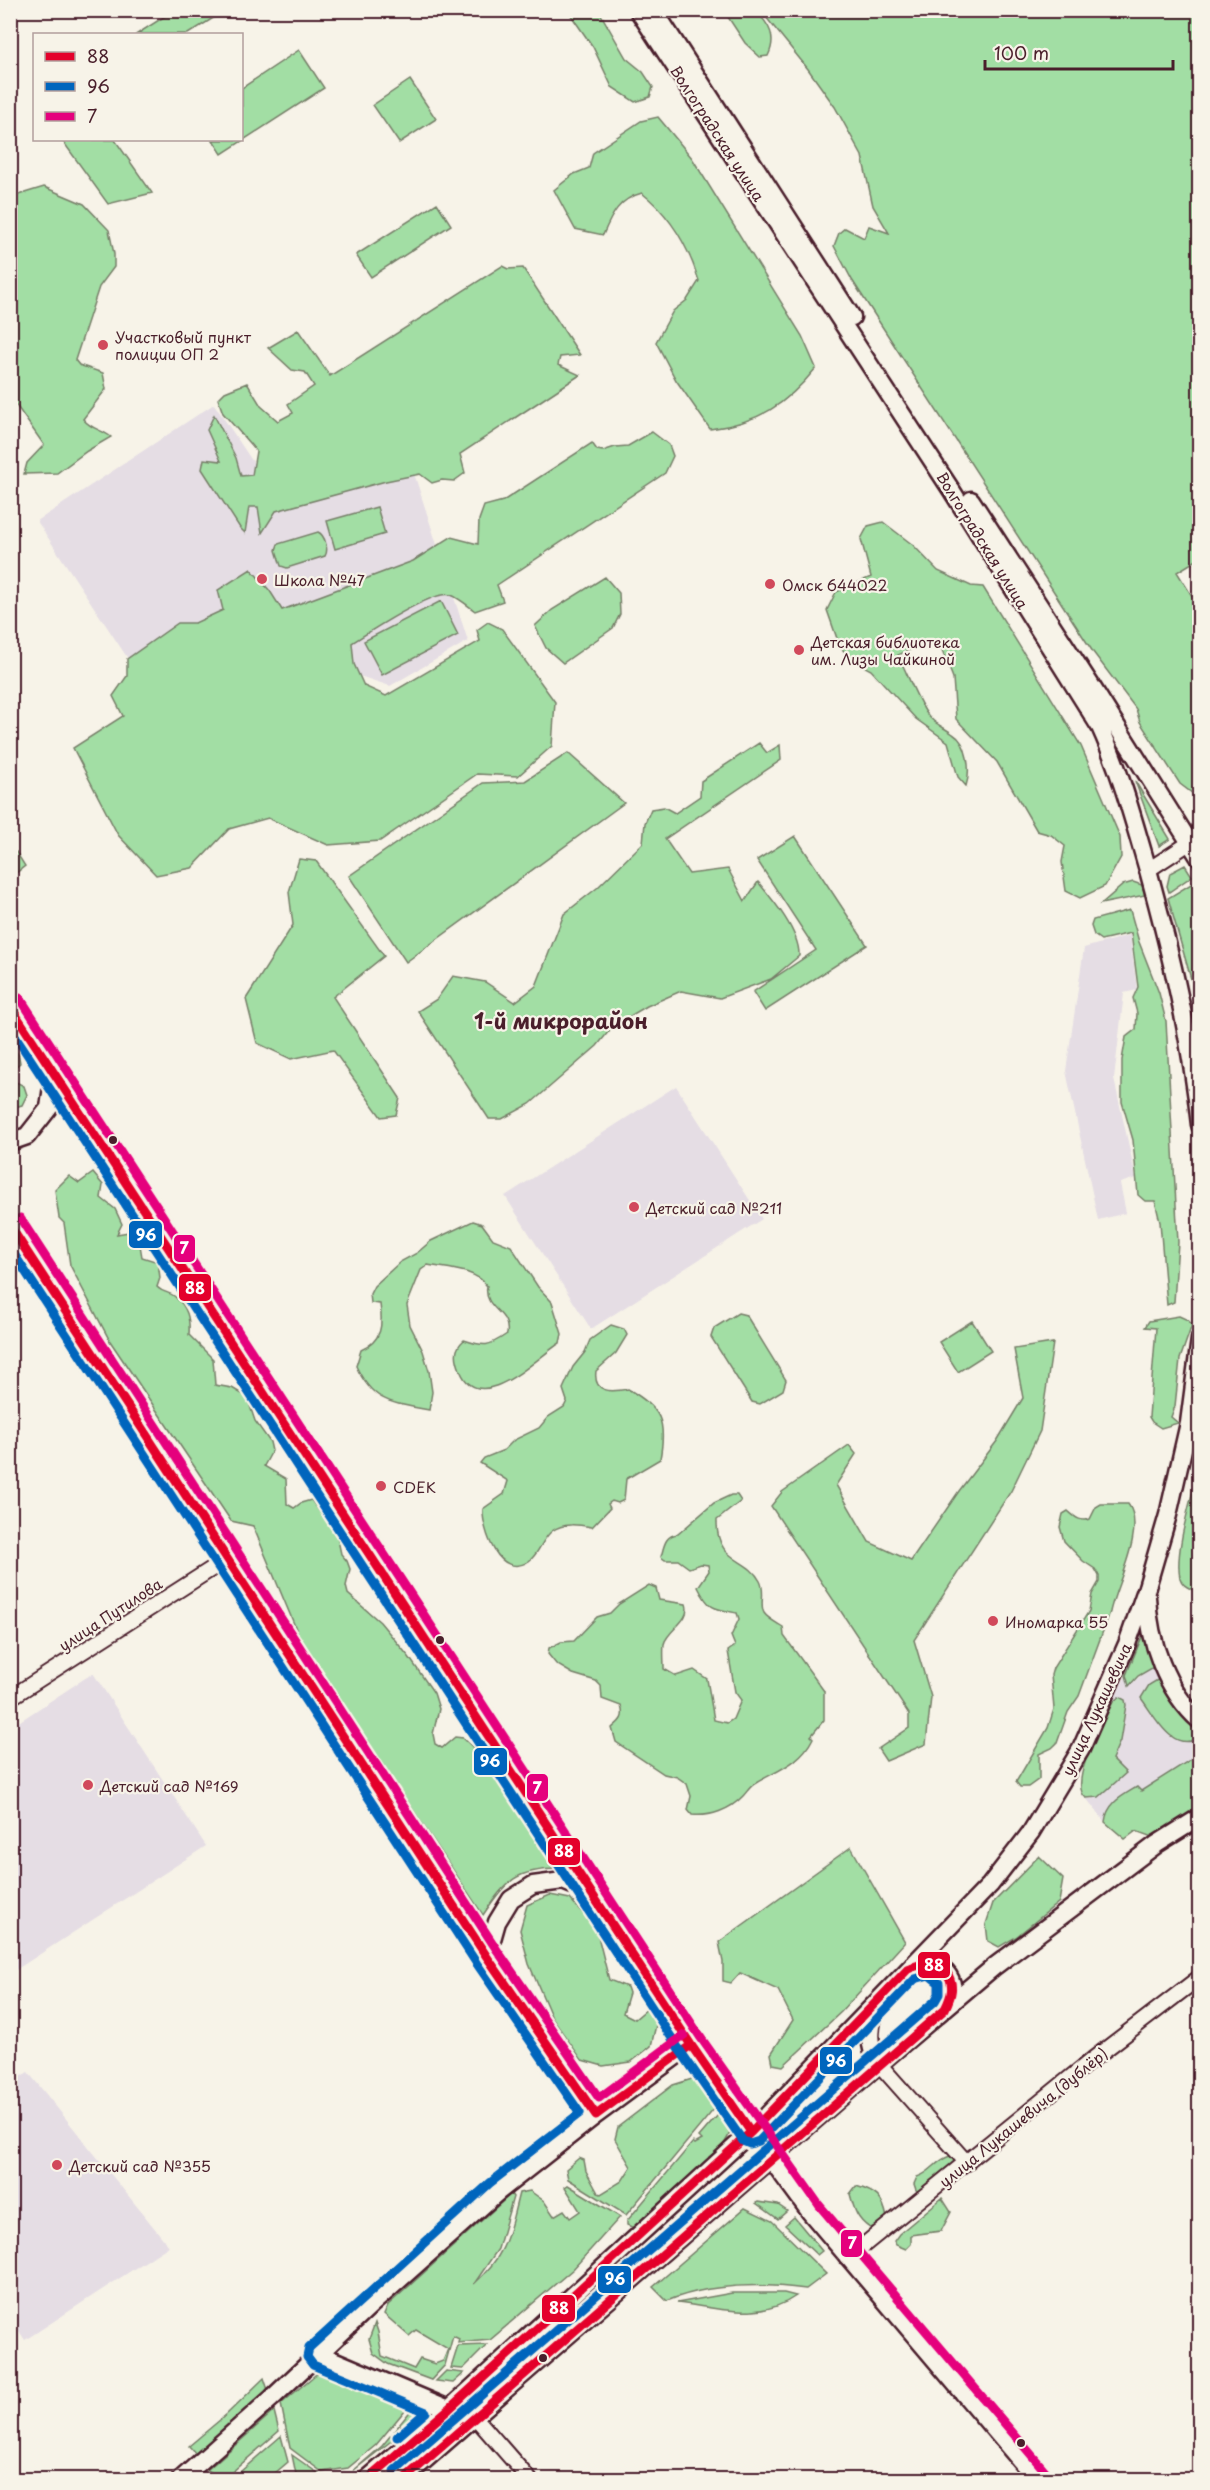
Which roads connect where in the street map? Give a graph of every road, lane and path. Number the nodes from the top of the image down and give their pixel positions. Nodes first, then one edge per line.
1 (638, 10) edge
2 (654, 10) edge
3 (1194, 839) edge
4 (1200, 859) edge
5 (1148, 870) junction
6 (10, 1005) edge
7 (54, 1072) junction
8 (1200, 1125) edge
9 (10, 1142) edge
10 (10, 1225) edge
11 (1200, 1339) edge
12 (227, 1559) junction
13 (1147, 1587) junction
14 (10, 1698) edge
15 (1200, 1721) edge
16 (1200, 1817) edge
17 (592, 1893) junction
18 (487, 1957) junction
19 (908, 1970) junction
20 (1200, 1977) edge
21 (881, 1997) junction
22 (945, 2009) junction
23 (691, 2045) junction
24 (879, 2064) junction
25 (596, 2115) junction
26 (751, 2132) junction
27 (771, 2159) junction
28 (967, 2163) junction
29 (848, 2258) junction
30 (319, 2354) junction
31 (449, 2409) junction
32 (470, 2421) junction
33 (180, 2480) edge
34 (366, 2480) edge
35 (402, 2480) edge
36 (530, 2480) edge
37 (1037, 2480) edge

1 - 5 main road, Волгоградская улица
2 - 3 main road, Волгоградская улица
3 - 4 main road, Волгоградская улица
3 - 5 street
5 - 8 main road, Волгоградская улица
6 - 7 main road
7 - 9 main road
7 - 17 main road
10 - 12 main road
11 - 13 main road
12 - 14 street, улица Путилова
12 - 18 main road
13 - 15 main road
13 - 19 main road, улица Лукашевича
16 - 22 main road
17 - 18 main road
17 - 23 main road
18 - 25 main road
19 - 21 main road, улица Лукашевича
19 - 22 main road
20 - 28 street, улица Лукашевича (дублёр)
21 - 24 main road
21 - 26 main road, улица Лукашевича
22 - 24 main road
23 - 25 main road
23 - 26 main road
24 - 27 main road
24 - 28 street
25 - 30 main road
26 - 27 main road
26 - 31 main road, улица Лукашевича
27 - 29 main road
27 - 32 main road
28 - 29 street, улица Лукашевича (дублёр)
29 - 37 main road
30 - 31 main road
30 - 33 main road
31 - 32 main road
31 - 34 main road, улица Лукашевича
32 - 35 main road
32 - 36 street

